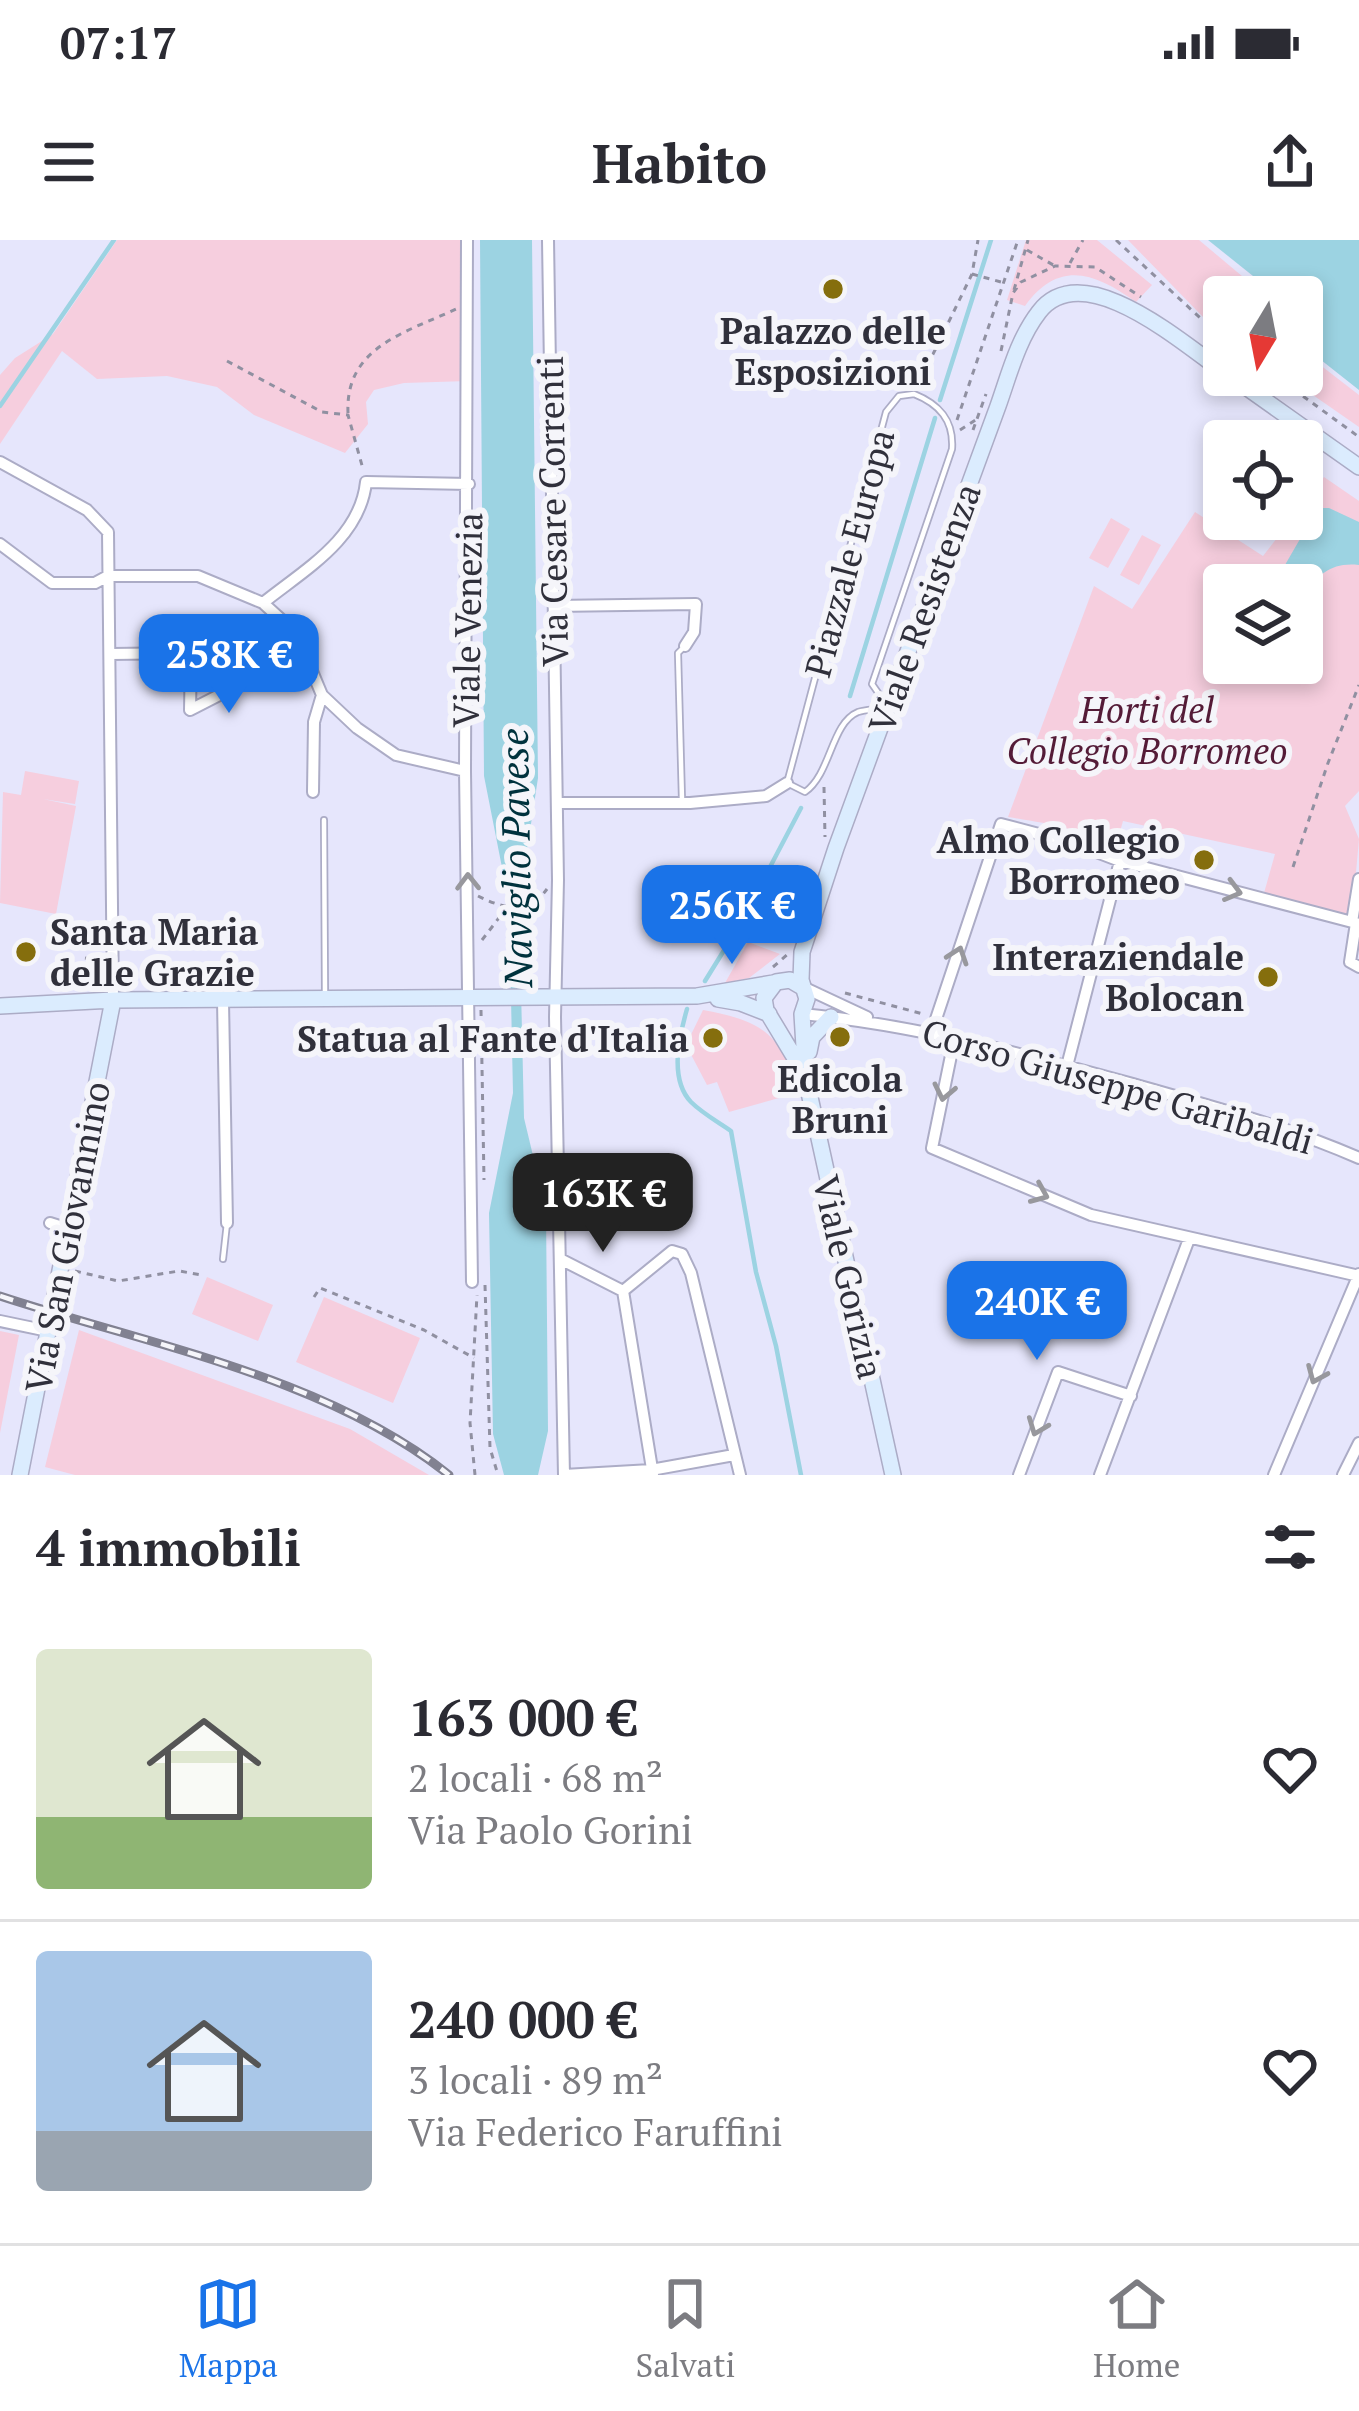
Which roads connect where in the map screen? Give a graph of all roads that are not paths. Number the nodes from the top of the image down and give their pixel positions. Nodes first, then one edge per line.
1 (467, 240) edge
2 (548, 240) edge
3 (1203, 357) edge
4 (1259, 396) edge
5 (0, 462) edge
6 (1359, 467) edge
7 (469, 484) junction
8 (0, 544) edge
9 (109, 576) junction
10 (263, 603) junction
11 (554, 606) junction
12 (685, 646) joint
13 (191, 653) junction
14 (111, 654) junction
15 (322, 695) junction
16 (887, 707) junction
17 (465, 771) junction
18 (787, 783) junction
19 (314, 792) dead end
20 (682, 802) junction
21 (557, 803) junction
22 (324, 820) dead end
23 (1120, 861) junction
24 (1359, 879) edge
25 (1354, 922) junction
26 (801, 952) junction
27 (1359, 967) edge
28 (770, 980) junction
29 (802, 986) junction
30 (698, 996) junction
31 (556, 998) junction
32 (476, 999) junction
33 (113, 1000) junction
34 (223, 1000) junction
35 (325, 1000) junction
36 (0, 1006) edge
37 (802, 1014) junction
38 (770, 1016) junction
39 (831, 1017) junction
40 (876, 1021) junction
41 (932, 1031) junction
42 (955, 1036) junction
43 (1067, 1066) junction
44 (806, 1079) junction
45 (1359, 1158) edge
46 (50, 1223) dead end
47 (227, 1223) joint
48 (70, 1228) junction
49 (1189, 1239) junction
50 (223, 1259) dead end
51 (562, 1260) junction
52 (1359, 1275) edge
53 (478, 1279) road end
54 (623, 1291) junction
55 (0, 1322) edge
56 (48, 1331) junction
57 (1131, 1396) junction
58 (1359, 1443) edge
59 (734, 1455) junction
60 (25, 1471) edge
61 (652, 1473) edge
62 (564, 1475) edge
63 (740, 1475) edge
64 (893, 1475) edge
65 (1019, 1475) edge
66 (1100, 1475) edge
67 (1274, 1475) edge
68 (1343, 1475) edge

1 - 7 street, Viale Venezia
2 - 11 street, Via Cesare Correnti
3 - 16 main road, Viale Resistenza
4 - 6 main road
5 - 9 street
7 - 10 street
7 - 17 street, Viale Venezia
8 - 9 street
9 - 10 street
9 - 14 street
10 - 15 street
11 - 12 street
11 - 21 street, Via Cesare Correnti
12 - 20 lane
13 - 13 street
13 - 14 street
14 - 33 street
15 - 17 street
15 - 19 street
16 - 18 lane, Piazzale Europa
16 - 18 lane, Piazzale Europa
16 - 26 main road, Viale Resistenza
32 -> 17 street, Viale Venezia
18 - 20 street
20 - 21 street
21 - 31 street, Via Cesare Correnti
22 - 35 lane
23 -> 25 street
41 -> 23 street
23 - 43 street
24 - 25 street
25 - 27 street
26 - 28 main road, Viale Resistenza
26 - 29 main road, Viale Resistenza
28 - 29 main road
28 - 30 main road
28 - 38 main road
29 - 37 main road
29 - 40 street, Corso Giuseppe Garibaldi
30 - 31 main road
30 - 38 main road
31 - 32 main road
31 - 51 street, Via Cesare Correnti
32 - 35 main road
32 - 53 street, Viale Venezia
33 - 34 main road
33 - 36 main road
33 - 48 main road, Via San Giovannino
34 - 35 main road
34 - 47 street
37 - 38 main road
37 - 39 street, Corso Giuseppe Garibaldi
37 - 44 main road, Viale Gorizia
38 - 44 main road, Viale Gorizia
39 - 40 street, Corso Giuseppe Garibaldi
39 - 44 main road
40 - 41 street, Corso Giuseppe Garibaldi
41 - 42 street, Corso Giuseppe Garibaldi
42 - 43 street, Corso Giuseppe Garibaldi
42 -> 49 street
43 - 45 street, Corso Giuseppe Garibaldi
44 - 64 main road, Viale Gorizia
46 - 48 street
47 - 50 lane
48 - 56 main road, Via San Giovannino
49 - 52 street
49 - 57 street
51 - 54 street
51 - 62 street, Via Cesare Correnti
52 -> 67 street
54 - 59 street
54 - 61 street
55 - 56 street
56 - 60 main road, Via San Giovannino
57 -> 65 street
57 - 66 street
58 - 68 street
59 - 61 street
59 - 63 street
61 - 62 street

